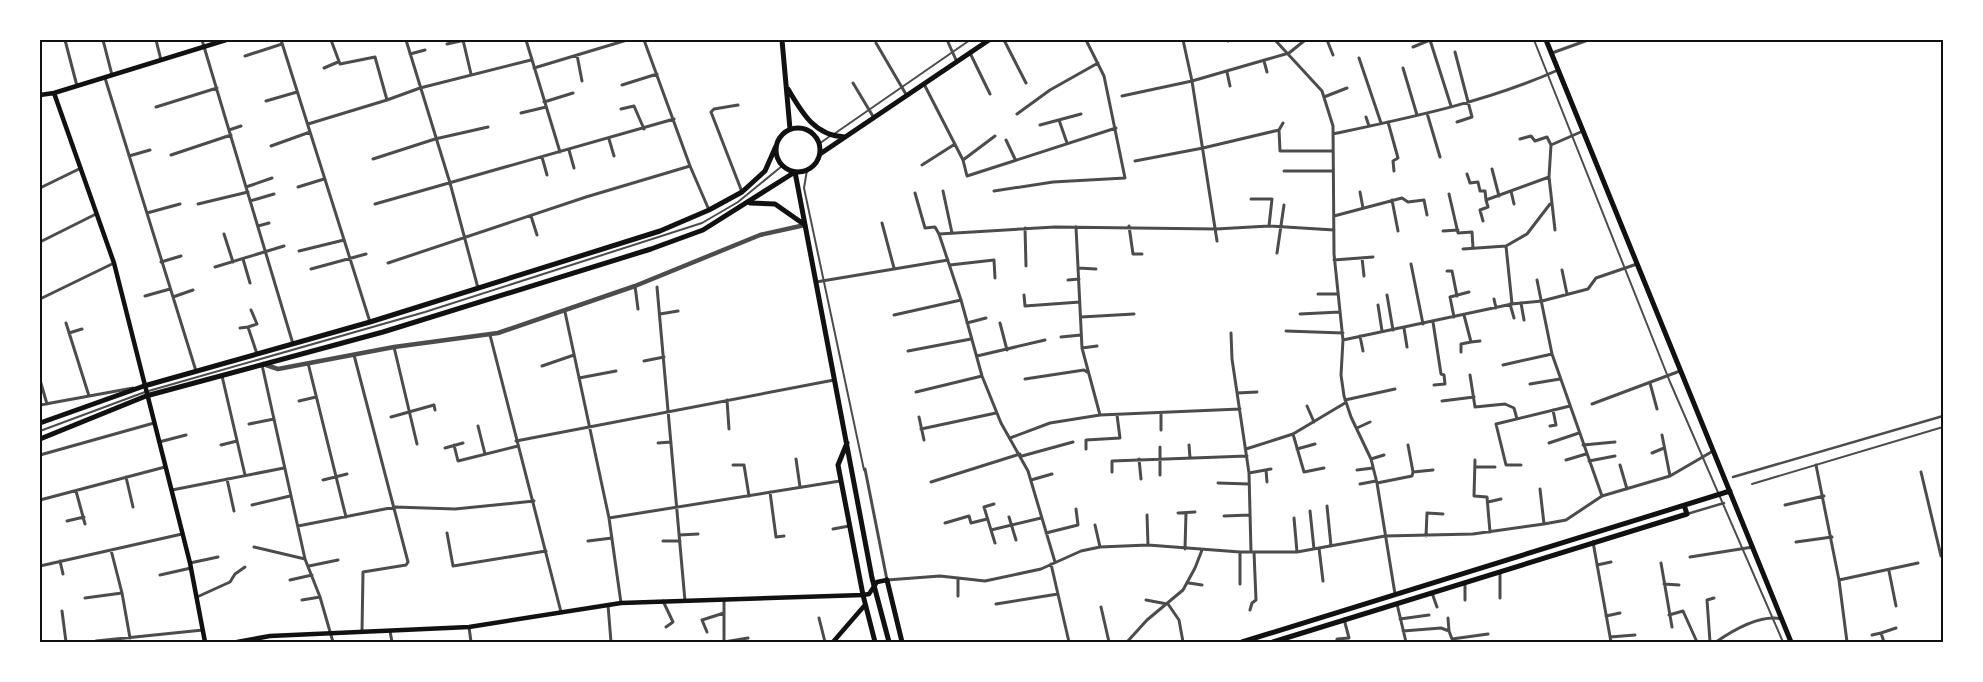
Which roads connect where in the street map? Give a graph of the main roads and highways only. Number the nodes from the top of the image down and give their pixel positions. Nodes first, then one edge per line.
1 (226, 40) edge
2 (782, 40) edge
3 (989, 40) edge
4 (1546, 40) edge
5 (786, 87) junction
6 (54, 93) junction
7 (40, 95) edge
8 (790, 129) junction
9 (846, 137) junction
10 (776, 146) junction
11 (820, 154) junction
12 (795, 172) junction
13 (742, 192) junction
14 (747, 203) junction
15 (804, 225) junction
16 (145, 391) junction
17 (40, 423) edge
18 (40, 439) edge
19 (847, 442) junction
20 (1730, 491) junction
21 (1684, 505) junction
22 (1515, 558) junction
23 (1518, 566) junction
24 (887, 580) joint
25 (863, 596) junction
26 (865, 605) junction
27 (1279, 629) junction
28 (1283, 639) junction
29 (205, 642) edge
30 (237, 642) edge
31 (833, 642) edge
32 (876, 642) edge
33 (889, 642) edge
34 (902, 642) edge
35 (1242, 642) edge
36 (1273, 642) edge
37 (1791, 642) edge

1 - 6 main road
2 - 5 main road
3 - 9 main road
4 - 20 main road
5 - 8 main road
5 - 9 main road
6 - 7 main road
6 - 16 main road
8 - 10 main road
8 - 11 main road
9 - 11 main road
10 - 12 main road
10 - 13 main road
11 - 12 main road
12 - 14 main road
12 - 15 main road
13 - 14 main road
13 - 16 main road
14 - 15 main road
14 - 16 main road
15 - 19 main road
16 - 17 main road
16 - 18 main road
16 - 29 main road
19 - 25 main road
19 - 33 main road
20 - 21 main road
20 - 37 main road
21 - 22 main road
21 - 23 main road
22 - 23 main road
22 - 27 main road
23 - 28 main road
24 - 25 main road
24 - 34 main road
25 - 26 main road
25 - 30 main road
26 - 31 main road
26 - 32 main road
27 - 28 main road
27 - 35 main road
28 - 36 main road

